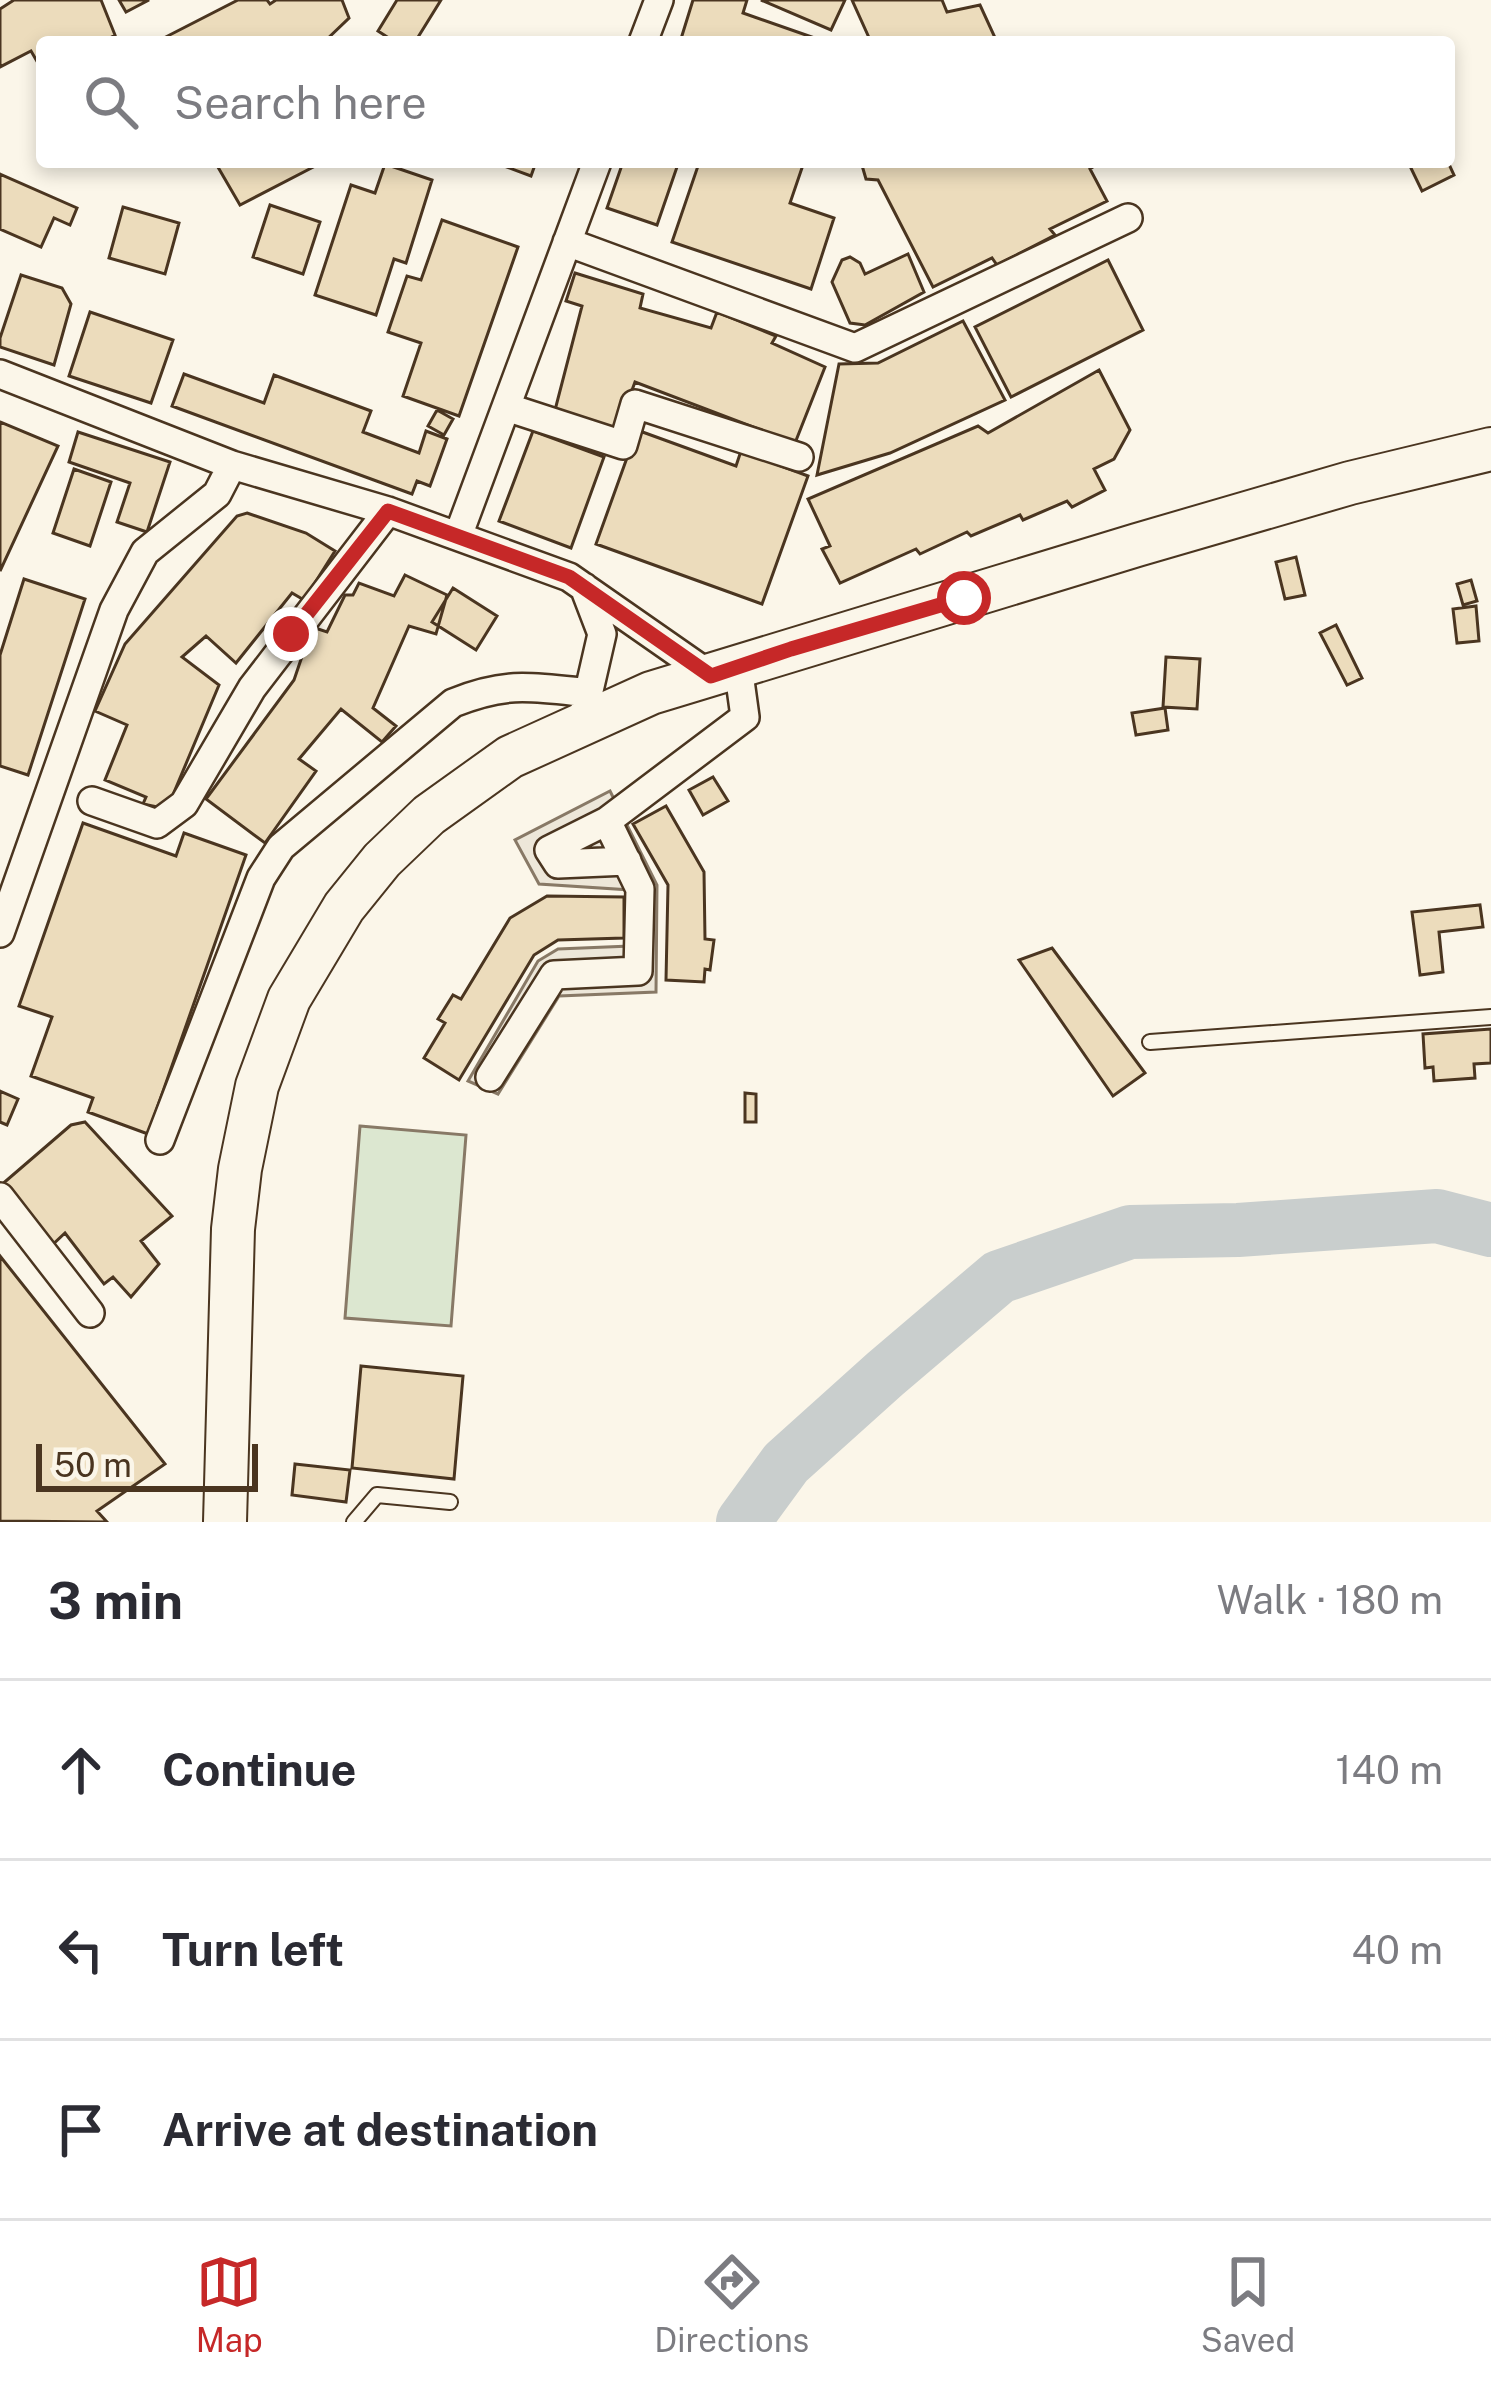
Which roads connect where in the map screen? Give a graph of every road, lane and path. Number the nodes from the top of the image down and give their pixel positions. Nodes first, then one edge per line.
1 (659, 0) edge
2 (645, 36) edge
3 (596, 168) edge
4 (1128, 218) dead end
5 (567, 242) junction
6 (1, 377) edge
7 (506, 407) junction
8 (1491, 449) edge
9 (799, 457) dead end
10 (232, 465) junction
11 (388, 511) junction
12 (458, 536) junction
13 (584, 587) junction
14 (724, 671) junction
15 (585, 708) junction
16 (92, 801) dead end
17 (608, 821) junction
18 (627, 861) junction
19 (0, 932) edge
20 (1491, 1017) edge
21 (1150, 1042) dead end
22 (490, 1076) dead end
23 (160, 1140) dead end
24 (0, 1197) edge
25 (90, 1313) dead end
26 (450, 1502) dead end
27 (225, 1522) edge
28 (354, 1522) edge

1 - 2 street
3 - 5 street
4 - 5 street
5 - 7 street
6 - 10 street
7 - 9 street
7 - 12 street
8 - 14 main road
10 - 11 street
10 - 19 street
11 - 12 street
11 - 16 street
12 - 13 street
13 - 14 street
13 - 15 street
14 - 15 main road
14 - 17 street
15 - 23 street
15 - 27 main road
17 - 18 street
17 - 18 street
18 - 22 street
20 - 21 lane
24 - 25 street
26 - 28 lane

